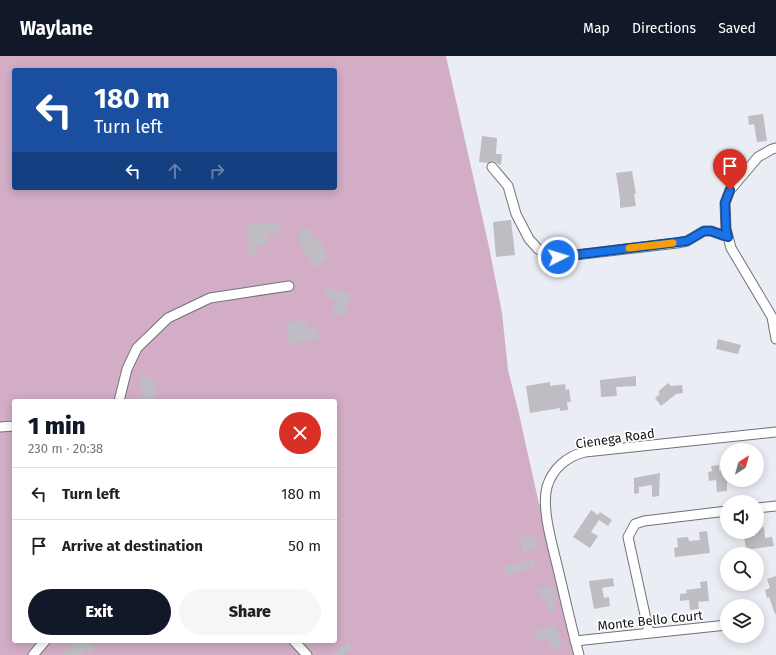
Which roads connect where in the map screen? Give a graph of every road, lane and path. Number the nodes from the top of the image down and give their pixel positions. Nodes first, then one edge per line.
1 (776, 148) edge
2 (492, 167) dead end
3 (728, 237) junction
4 (289, 286) dead end
5 (776, 339) edge
6 (120, 399) edge
7 (12, 426) edge
8 (0, 427) edge
9 (776, 432) edge
10 (776, 506) edge
11 (764, 507) edge
12 (720, 512) edge
13 (720, 626) edge
14 (649, 634) junction
15 (575, 641) junction
16 (43, 643) edge
17 (296, 643) edge
18 (33, 655) edge
19 (307, 655) edge
20 (579, 655) edge

1 - 3 street
2 - 3 street
3 - 5 street
4 - 6 street
7 - 8 street
9 - 15 street, Cienega Road
10 - 11 street
12 - 14 street
13 - 14 street, Monte Bello Court
14 - 15 street, Monte Bello Court
15 - 20 street, Cienega Road
16 - 18 street
17 - 19 street

